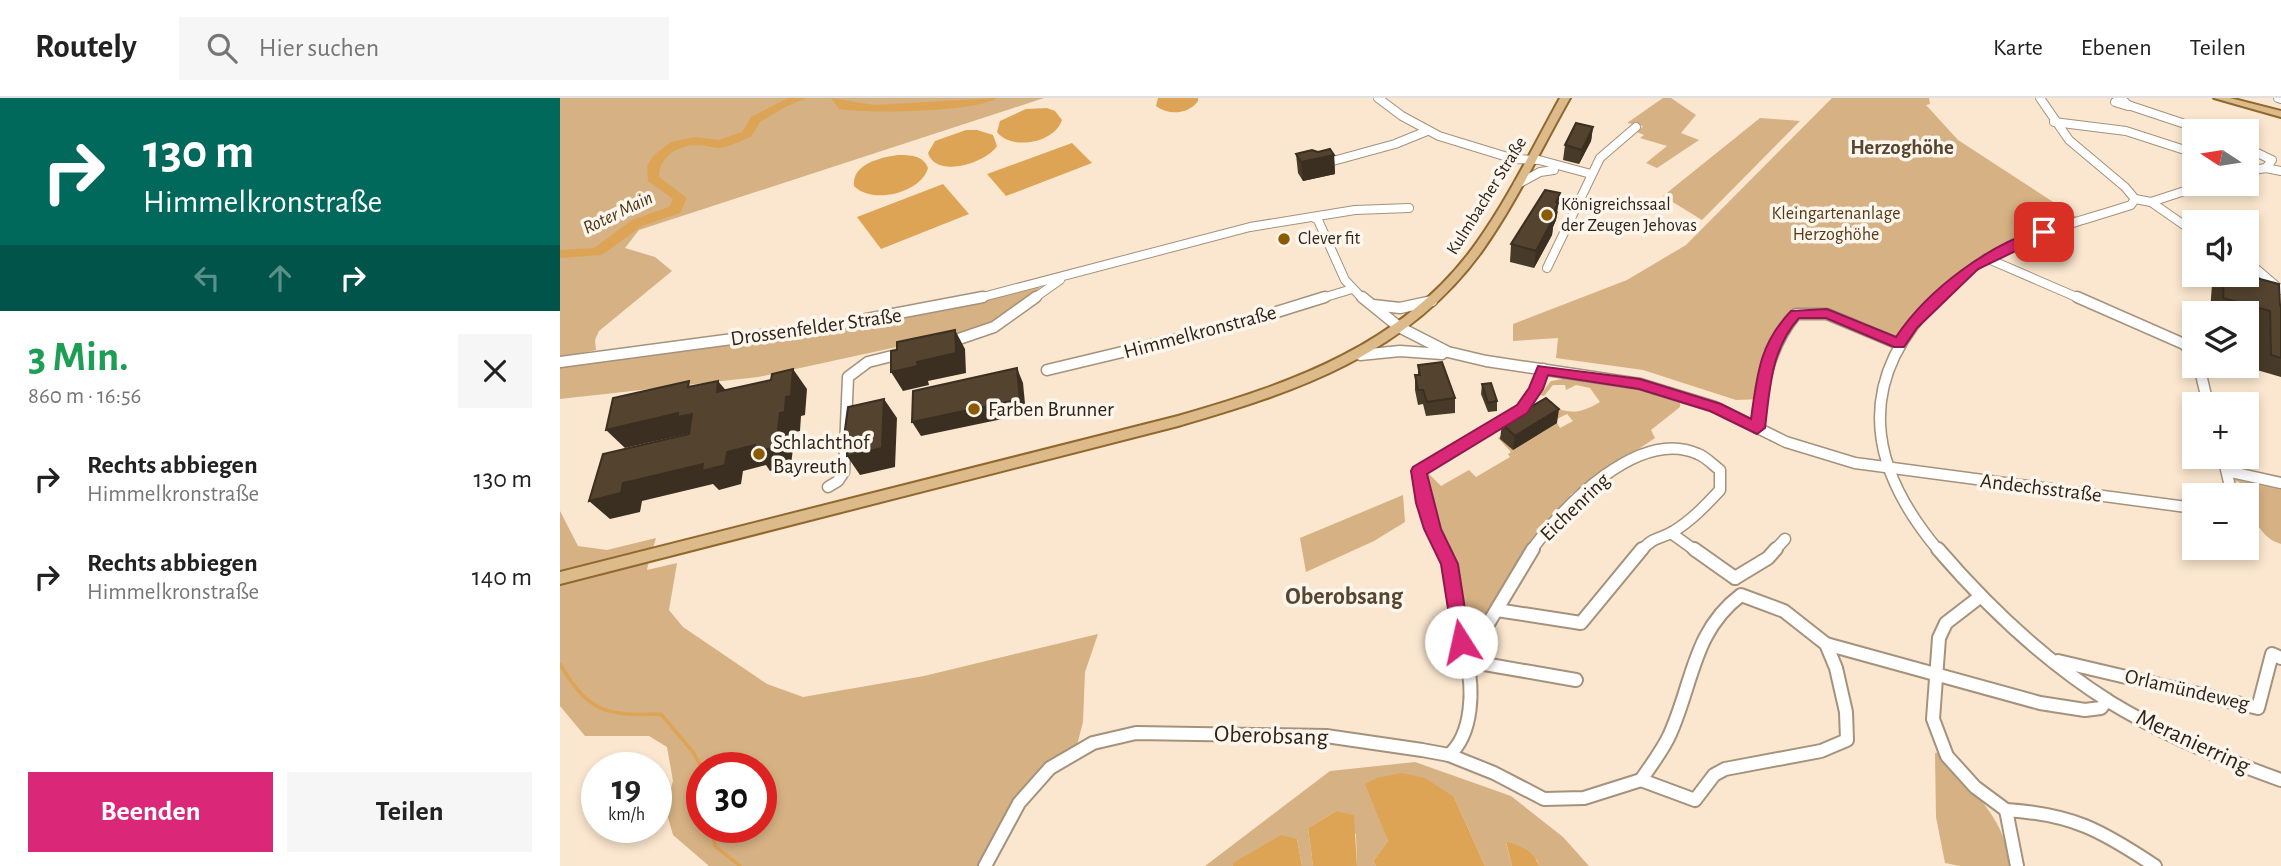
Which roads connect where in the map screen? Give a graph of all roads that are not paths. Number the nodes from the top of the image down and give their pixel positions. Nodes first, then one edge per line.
1 (1378, 98) edge
2 (1566, 98) edge
3 (2039, 98) edge
4 (2219, 98) edge
5 (2128, 105) dead end
6 (2281, 114) edge
7 (2054, 122) junction
8 (2182, 123) edge
9 (1636, 128) dead end
10 (1427, 131) junction
11 (2182, 149) edge
12 (2259, 153) edge
13 (1530, 162) junction
14 (1319, 165) edge
15 (2266, 168) junction
16 (2259, 169) edge
17 (1554, 170) junction
18 (1579, 171) junction
19 (2281, 171) edge
20 (1591, 174) junction
21 (1518, 184) junction
22 (2182, 192) edge
23 (2135, 199) junction
24 (2151, 202) junction
25 (1409, 208) dead end
26 (1313, 216) junction
27 (2182, 224) edge
28 (1986, 258) junction
29 (1547, 268) dead end
30 (2259, 271) edge
31 (1069, 275) junction
32 (1352, 289) junction
33 (2281, 290) edge
34 (1432, 301) junction
35 (1367, 303) junction
36 (1399, 327) junction
37 (1899, 344) junction
38 (2182, 344) edge
39 (937, 346) edge
40 (915, 351) edge
41 (1360, 355) junction
42 (1466, 357) junction
43 (560, 362) edge
44 (1543, 369) junction
45 (1047, 370) dead end
46 (1757, 428) junction
47 (1887, 469) junction
48 (2227, 471) joint
49 (2230, 483) edge
50 (2281, 483) edge
51 (828, 488) dead end
52 (2182, 506) edge
53 (1671, 533) junction
54 (1785, 540) dead end
55 (560, 578) edge
56 (1735, 578) junction
57 (1741, 595) junction
58 (1981, 596) junction
59 (1497, 610) junction
60 (1461, 642) junction
61 (1826, 644) junction
62 (2281, 657) edge
63 (2052, 659) junction
64 (1467, 662) junction
65 (1935, 674) junction
66 (1576, 680) dead end
67 (2108, 700) junction
68 (1449, 755) junction
69 (1641, 780) junction
70 (2281, 780) edge
71 (2006, 810) junction
72 (985, 866) edge
73 (2017, 866) edge
74 (2155, 866) edge

1 - 10 street
2 - 13 main road, Kulmbacher Straße
3 - 7 street
4 - 6 main road
5 - 8 street
7 - 11 street
7 - 23 street
9 - 20 street
10 - 13 street
10 - 14 street
12 - 15 street
13 - 17 street
13 - 18 street
13 - 21 main road, Kulmbacher Straße
15 - 16 street
15 - 19 street
17 - 18 street
17 - 21 street
18 - 20 street
20 - 29 street
21 - 34 main road, Kulmbacher Straße
22 - 24 street
23 - 24 street
23 - 28 street, Meranierring
24 - 27 street
25 - 26 street, Drossenfelder Straße
26 - 31 street, Drossenfelder Straße
26 - 32 street
28 - 37 street, Meranierring
28 - 38 street
30 - 33 street
31 - 39 street, Drossenfelder Straße
31 - 43 street, Drossenfelder Straße
32 - 35 street
32 - 45 street, Himmelkronstraße
34 - 35 street
34 - 36 main road, Kulmbacher Straße
35 - 36 street
36 - 41 main road, Kulmbacher Straße
36 - 42 street
37 - 46 street
37 - 47 street, Meranierring
40 - 51 street, Drossenfelder Straße
41 - 42 street
41 - 55 main road, Kulmbacher Straße
42 - 44 street
44 - 46 street
44 - 60 street
46 - 47 street
47 - 52 street, Andechsstraße
47 - 58 street, Meranierring
48 - 49 street
48 - 50 street
53 - 56 street
53 - 59 street, Eichenring
53 - 59 street, Eichenring
54 - 56 street
56 - 57 street
57 - 61 street
57 - 69 street
58 - 63 street, Meranierring
58 - 65 street
59 - 60 street, Eichenring
60 - 64 street
61 - 65 street
61 - 69 street
62 - 63 street, Orlamündeweg
63 - 67 street, Meranierring
64 - 66 street
64 - 68 street
65 - 67 street
65 - 71 street
67 - 70 street, Meranierring
68 - 69 street, Oberobsang
68 - 72 street, Oberobsang
71 - 73 street
71 - 74 street

